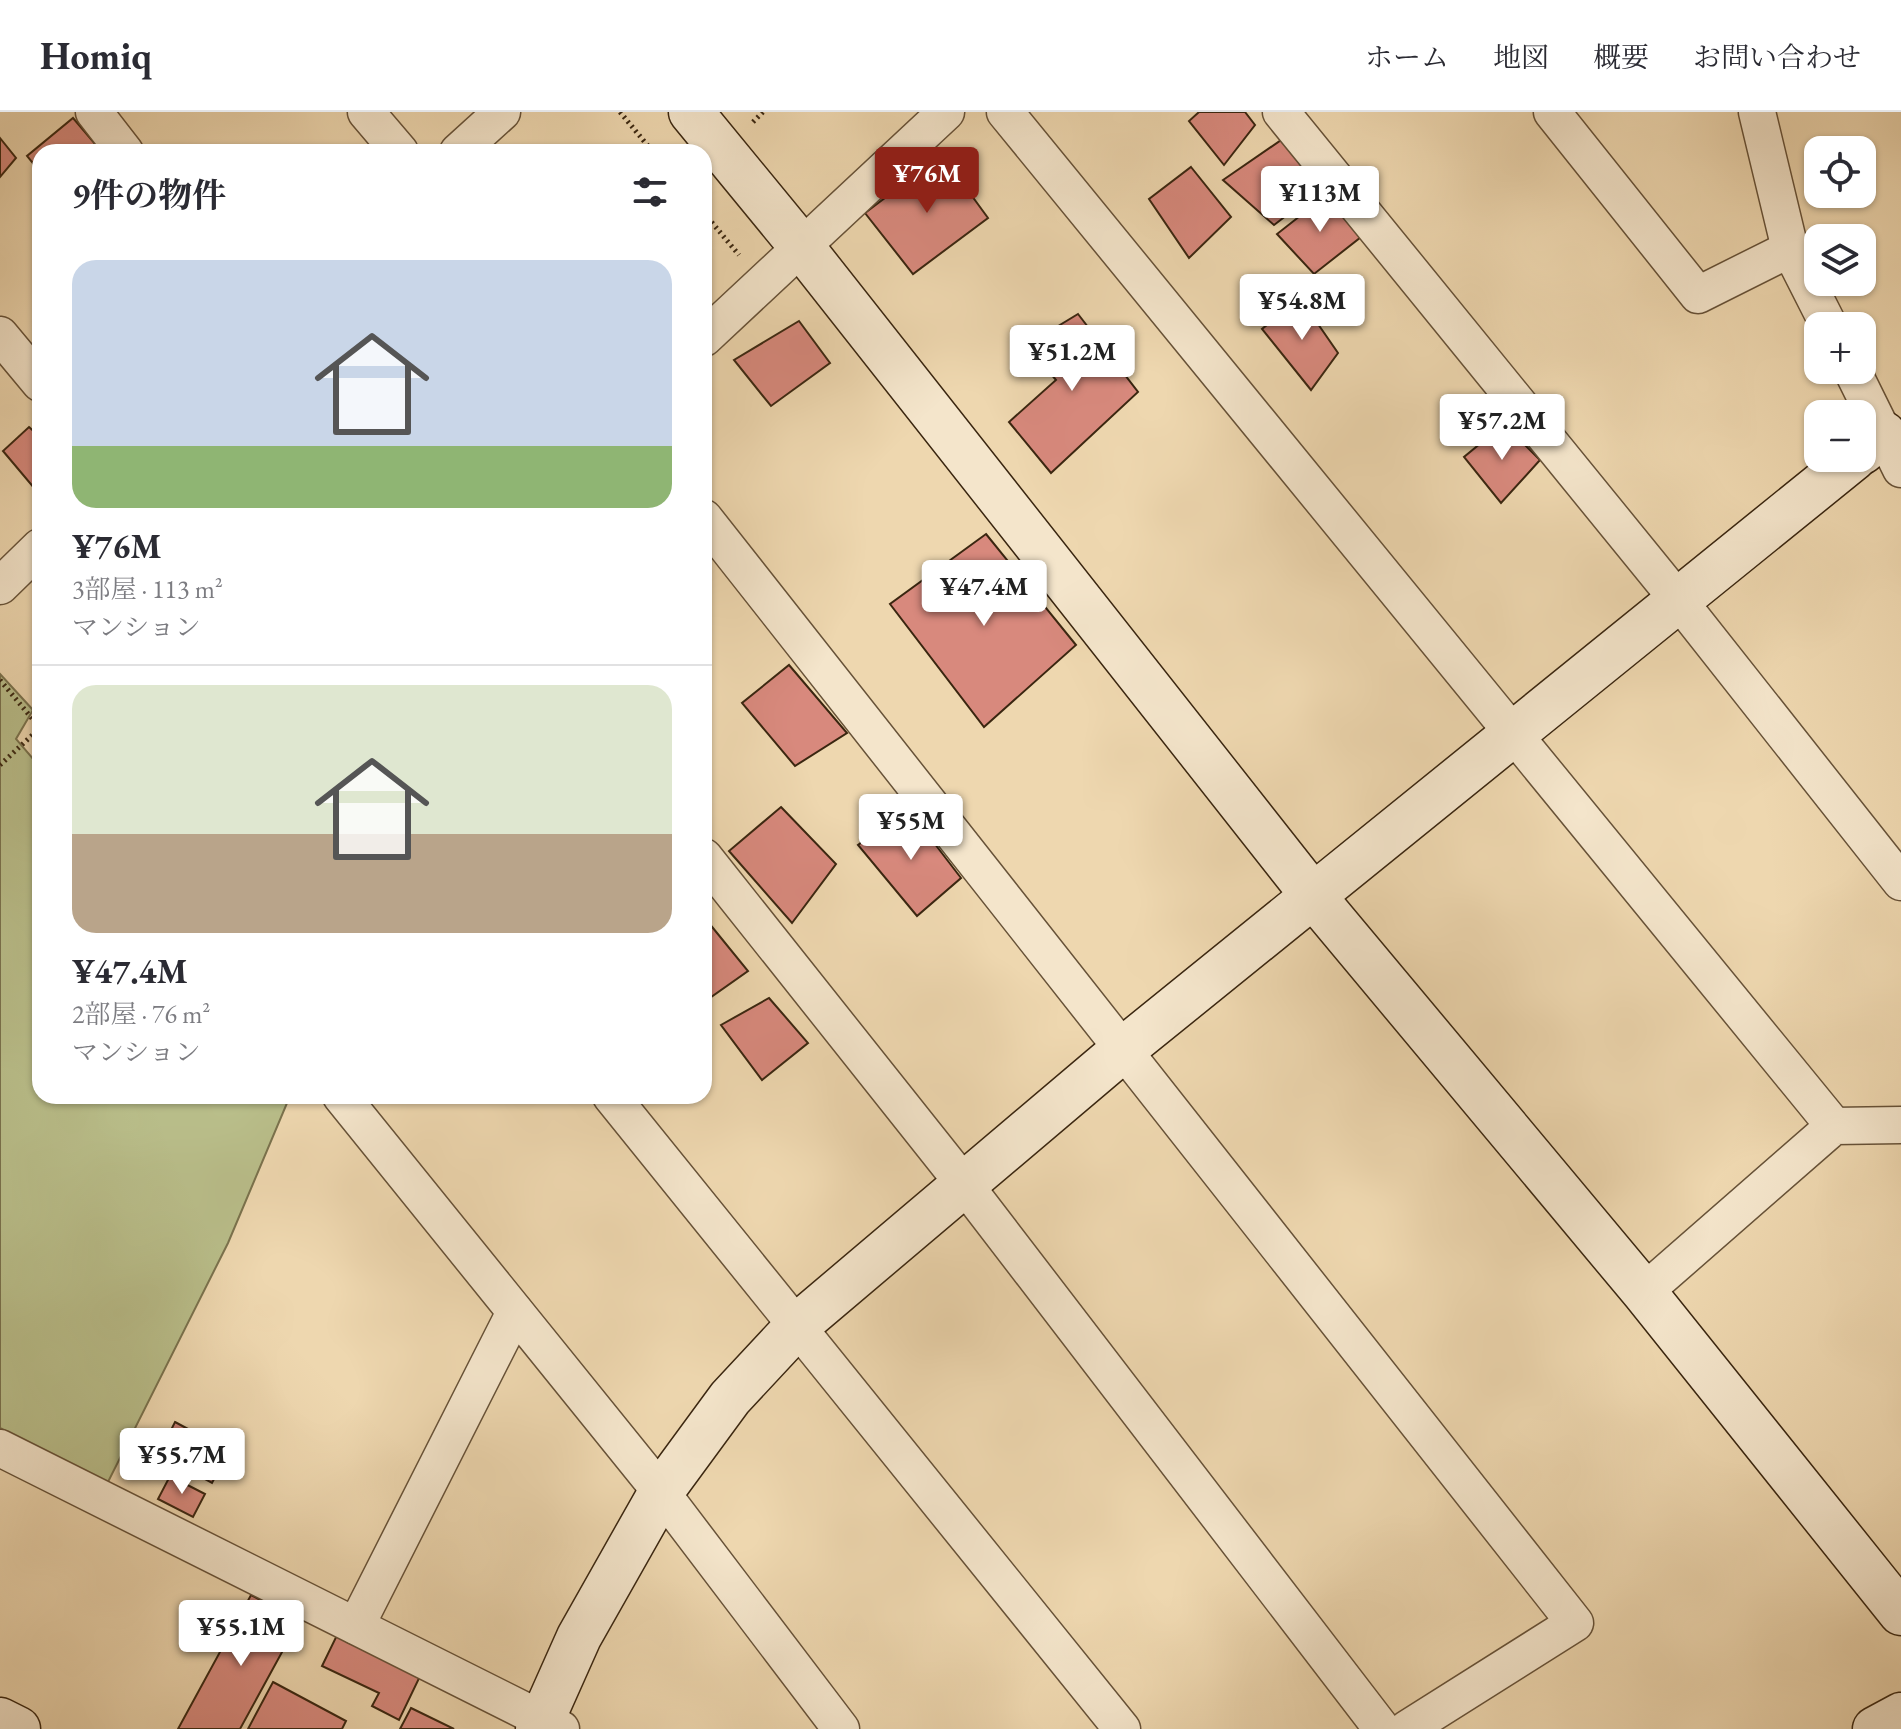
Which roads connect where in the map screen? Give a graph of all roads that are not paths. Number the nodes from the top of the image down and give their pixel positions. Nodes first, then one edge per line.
1 (94, 112) edge
2 (366, 112) edge
3 (502, 112) edge
4 (691, 112) edge
5 (946, 112) edge
6 (1005, 112) edge
7 (1281, 112) edge
8 (1552, 112) edge
9 (1757, 112) edge
10 (119, 144) edge
11 (393, 144) edge
12 (467, 144) edge
13 (801, 246) junction
14 (1790, 249) junction
15 (1822, 312) edge
16 (712, 330) edge
17 (0, 335) edge
18 (32, 373) edge
19 (1850, 472) edge
20 (712, 528) edge
21 (32, 555) edge
22 (0, 586) edge
23 (1679, 601) junction
24 (1516, 734) junction
25 (712, 867) edge
26 (1901, 882) edge
27 (1315, 898) junction
28 (1125, 1048) junction
29 (347, 1104) edge
30 (618, 1104) edge
31 (1901, 1125) edge
32 (1834, 1126) junction
33 (964, 1184) junction
34 (1644, 1292) junction
35 (515, 1312) junction
36 (798, 1325) junction
37 (0, 1448) edge
38 (661, 1492) junction
39 (1901, 1613) edge
40 (356, 1626) junction
41 (1901, 1715) edge
42 (0, 1720) edge
43 (547, 1726) edge
44 (18, 1729) edge
45 (841, 1729) edge
46 (1122, 1729) edge
47 (1382, 1729) edge
48 (1407, 1729) edge
49 (1875, 1729) edge

1 - 10 street
2 - 11 street
3 - 12 street
4 - 13 street
5 - 13 street
6 - 24 street
7 - 23 street
8 - 14 street
9 - 14 street
13 - 16 street
13 - 27 street
14 - 15 street
17 - 18 street
19 - 23 street
20 - 28 street
21 - 22 street
23 - 24 street
23 - 26 street
24 - 27 street
24 - 32 street
25 - 33 street
27 - 28 street
27 - 34 street
28 - 33 street
28 - 48 street
29 - 35 street
30 - 36 street
31 - 32 street
32 - 34 street
33 - 36 street
33 - 47 street
34 - 39 street
35 - 38 street
35 - 40 street
36 - 38 street
36 - 46 street
37 - 40 street
38 - 43 street
38 - 45 street
40 - 43 street
41 - 49 street
42 - 44 street

